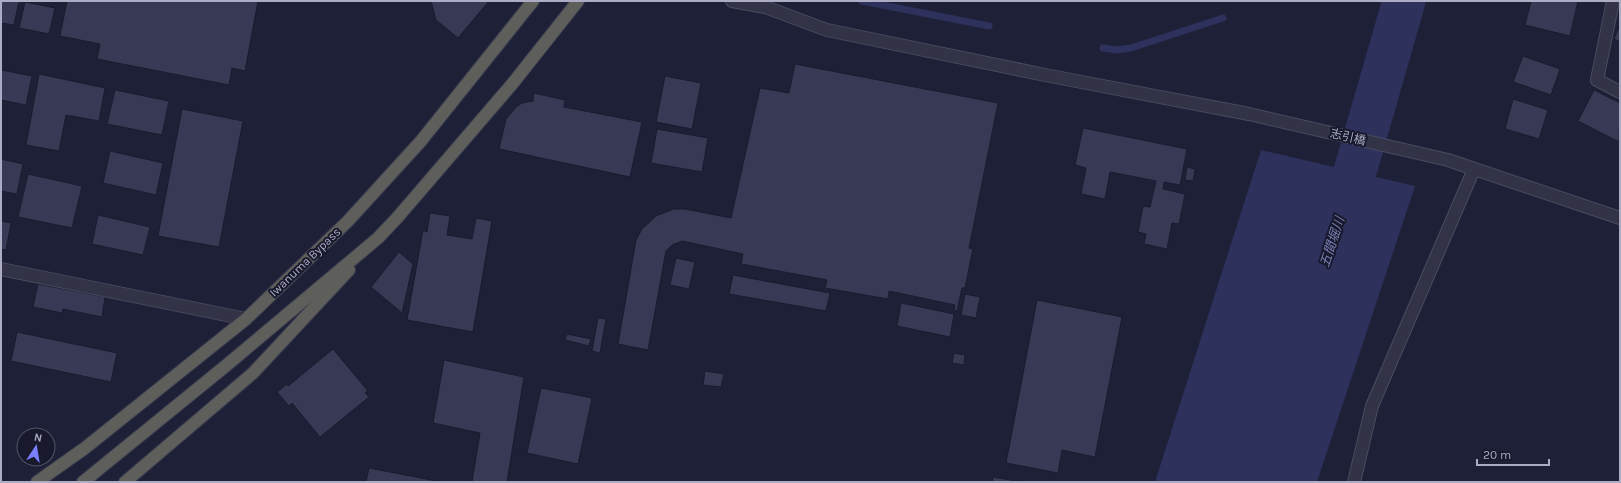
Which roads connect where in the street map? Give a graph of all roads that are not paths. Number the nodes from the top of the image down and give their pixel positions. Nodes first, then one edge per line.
1 (533, 1) edge
2 (578, 1) edge
3 (732, 1) edge
4 (1612, 1) edge
5 (1620, 92) edge
6 (1474, 169) junction
7 (1620, 218) edge
8 (378, 238) junction
9 (1, 269) edge
10 (246, 319) junction
11 (37, 482) edge
12 (83, 482) edge
13 (124, 482) edge
14 (1354, 482) edge

1 - 10 highway, Iwanuma Bypass
2 - 8 highway
3 - 6 street, 志引橋
4 - 5 street
6 - 7 street, 志引橋
6 - 14 street
8 - 12 highway
8 - 13 highway
9 - 10 street
10 - 11 highway, Iwanuma Bypass

